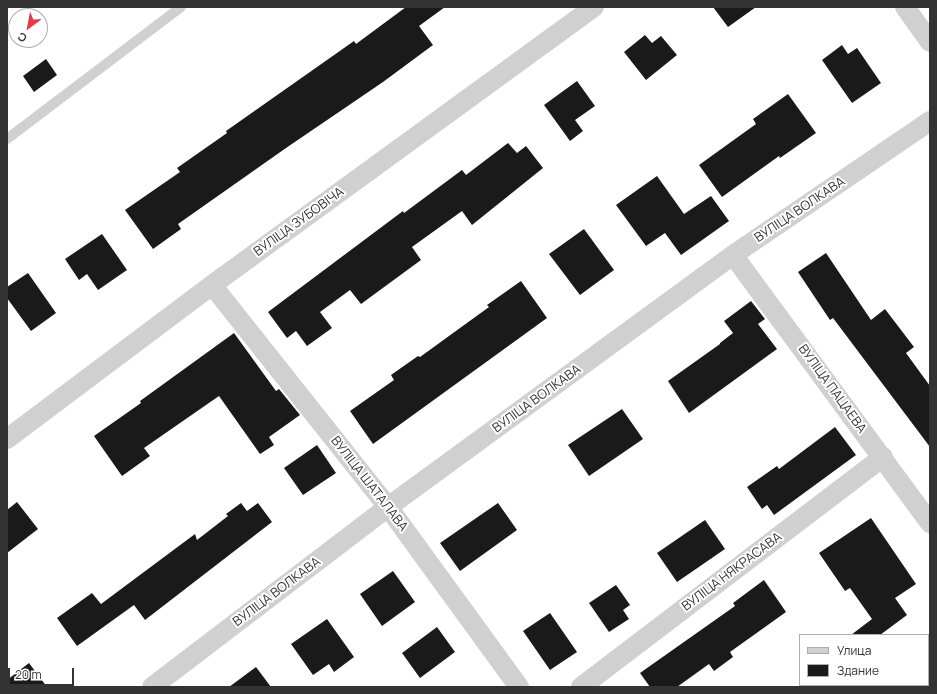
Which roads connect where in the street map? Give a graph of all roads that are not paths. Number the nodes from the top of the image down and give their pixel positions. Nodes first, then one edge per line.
1 (181, 7) edge
2 (594, 7) edge
3 (905, 7) edge
4 (930, 42) edge
5 (930, 121) edge
6 (7, 139) edge
7 (733, 255) junction
8 (212, 285) junction
9 (7, 439) edge
10 (883, 457) junction
11 (388, 507) junction
12 (930, 523) edge
13 (152, 687) edge
14 (519, 687) edge
15 (581, 687) edge

1 - 6 lane
2 - 8 street, ВУЛІЦА ЗУБОВІЧА
3 - 4 street
5 - 7 street, ВУЛІЦА ВОЛКАВА
7 - 10 street, ВУЛІЦА ПАЦАЕВА
7 - 11 street, ВУЛІЦА ВОЛКАВА
8 - 9 street, ВУЛІЦА ЗУБОВІЧА
8 - 11 street, ВУЛІЦА ШАТАЛАВА
10 - 12 street, ВУЛІЦА ПАЦАЕВА
10 - 15 street, ВУЛІЦА НЯКРАСАВА
11 - 13 street, ВУЛІЦА ВОЛКАВА
11 - 14 street, ВУЛІЦА ШАТАЛАВА

